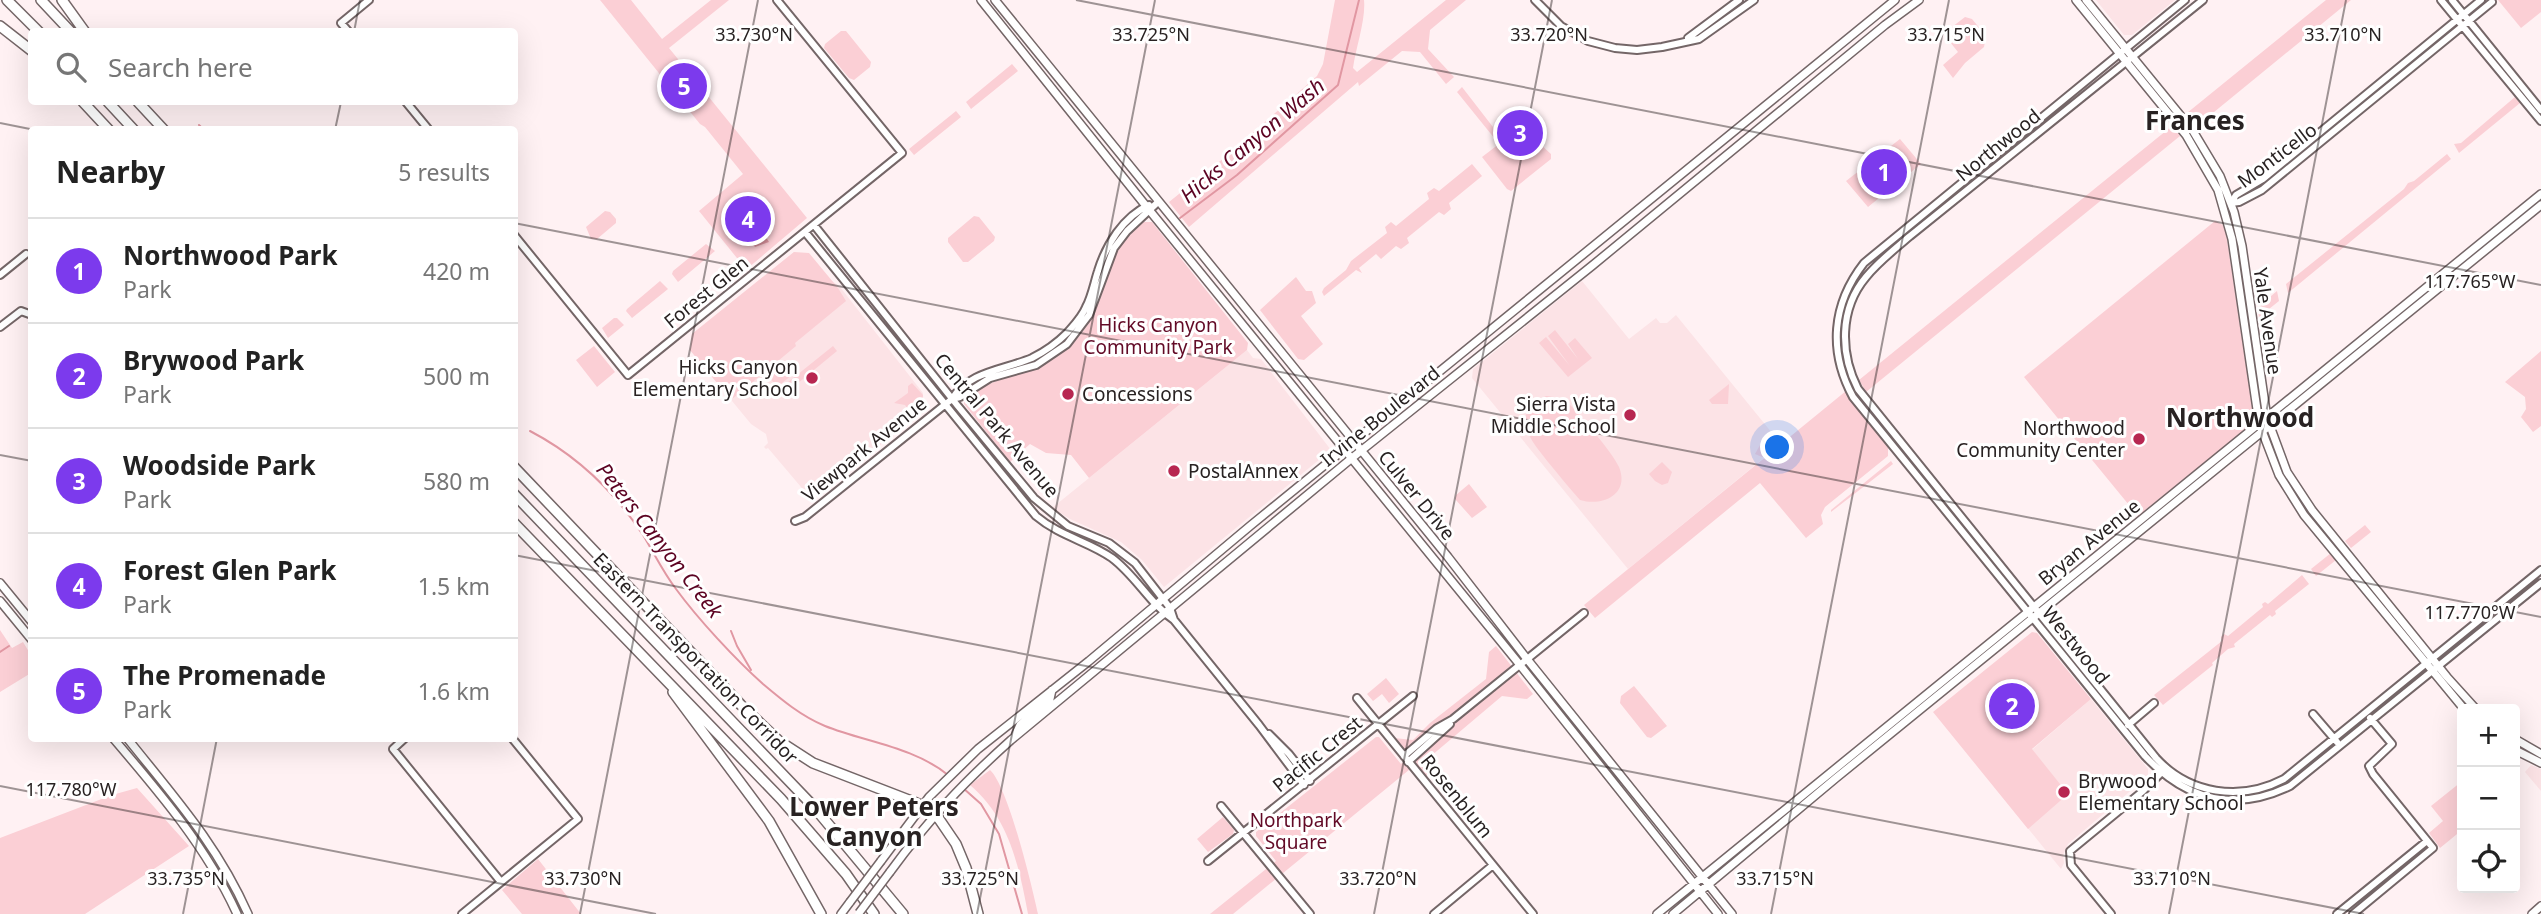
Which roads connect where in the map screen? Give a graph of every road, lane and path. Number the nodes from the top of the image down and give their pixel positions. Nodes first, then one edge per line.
1 (7, 0) edge
2 (41, 0) edge
3 (62, 0) edge
4 (369, 0) edge
5 (777, 0) edge
6 (981, 0) edge
7 (995, 0) edge
8 (1535, 0) edge
9 (1739, 0) edge
10 (1754, 0) edge
11 (1895, 0) edge
12 (1919, 0) edge
13 (2076, 0) edge
14 (2086, 0) edge
15 (2185, 0) edge
16 (2203, 0) edge
17 (2441, 0) edge
18 (2452, 0) edge
19 (2482, 0) edge
20 (2492, 2) dead end
21 (2466, 18) junction
22 (2460, 23) junction
23 (0, 26) edge
24 (35, 28) edge
25 (67, 28) edge
26 (82, 28) edge
27 (345, 28) edge
28 (1681, 43) junction
29 (28, 48) edge
30 (2123, 52) junction
31 (2129, 59) junction
32 (86, 105) edge
33 (110, 105) edge
34 (141, 105) edge
35 (408, 105) edge
36 (2541, 110) edge
37 (2541, 121) edge
38 (105, 126) edge
39 (130, 126) edge
40 (160, 126) edge
41 (426, 126) edge
42 (2541, 194) edge
43 (1157, 202) junction
44 (2231, 203) junction
45 (2541, 205) edge
46 (1147, 211) junction
47 (814, 225) junction
48 (805, 232) junction
49 (518, 240) edge
50 (831, 245) junction
51 (822, 253) junction
52 (26, 254) dead end
53 (0, 275) edge
54 (28, 313) edge
55 (0, 327) edge
56 (1845, 337) joint
57 (1836, 338) joint
58 (952, 399) junction
59 (944, 404) junction
60 (2267, 418) junction
61 (2259, 423) junction
62 (2266, 429) junction
63 (1354, 443) junction
64 (1346, 450) junction
65 (1361, 452) junction
66 (1352, 458) junction
67 (518, 471) edge
68 (518, 498) edge
69 (795, 521) dead end
70 (518, 527) edge
71 (2541, 570) edge
72 (0, 583) edge
73 (2541, 583) edge
74 (1164, 598) junction
75 (0, 601) edge
76 (1156, 604) junction
77 (1167, 611) junction
78 (2034, 612) junction
79 (1584, 613) dead end
80 (28, 617) edge
81 (28, 636) edge
82 (1527, 659) junction
83 (1520, 665) junction
84 (2433, 665) junction
85 (665, 679) junction
86 (1052, 690) junction
87 (1413, 696) dead end
88 (1357, 698) dead end
89 (2154, 703) dead end
90 (2460, 704) edge
91 (2471, 704) edge
92 (2313, 714) dead end
93 (2366, 714) junction
94 (2372, 721) junction
95 (1378, 724) junction
96 (2127, 727) junction
97 (1015, 737) junction
98 (2334, 740) junction
99 (116, 742) edge
100 (130, 742) edge
101 (401, 742) edge
102 (515, 742) edge
103 (2520, 742) edge
104 (2340, 746) junction
105 (2520, 752) edge
106 (2541, 754) edge
107 (1406, 759) junction
108 (2541, 763) edge
109 (2163, 771) junction
110 (1307, 783) junction
111 (923, 806) junction
112 (1221, 806) dead end
113 (933, 815) junction
114 (1243, 833) junction
115 (2427, 841) junction
116 (1208, 861) dead end
117 (1493, 865) junction
118 (1702, 877) junction
119 (501, 882) junction
120 (1693, 884) junction
121 (1709, 886) junction
122 (1700, 893) junction
123 (2541, 906) edge
124 (237, 914) edge
125 (248, 914) edge
126 (462, 914) edge
127 (821, 914) edge
128 (841, 914) edge
129 (859, 914) edge
130 (874, 914) edge
131 (903, 914) edge
132 (978, 914) edge
133 (1310, 914) edge
134 (1434, 914) edge
135 (1533, 914) edge
136 (1657, 914) edge
137 (1673, 914) edge
138 (1718, 914) edge
139 (1732, 914) edge
140 (2111, 914) edge
141 (2337, 914) edge
142 (2353, 914) edge
143 (2532, 914) edge

1 - 24 highway
2 - 25 highway
3 - 26 highway
4 - 27 street
5 - 47 street, Forest Glen
6 - 46 main road, Culver Drive
7 - 43 main road, Culver Drive
8 - 28 street
9 - 28 street
10 - 28 street
11 - 63 main road, Irvine Boulevard
12 - 65 main road, Irvine Boulevard
13 - 30 main road, Yale Avenue
14 - 30 main road, Yale Avenue
15 - 30 street, Northwood
16 - 31 street, Northwood
17 - 22 street
18 - 21 street
19 - 21 street, Monticello
20 - 21 street, Monticello
21 - 22 street, Monticello
21 - 36 street
22 - 37 street
22 - 44 street, Monticello
23 - 29 highway
30 - 31 main road, Yale Avenue
30 - 57 street, Northwood
31 - 44 main road, Yale Avenue
31 - 56 street, Northwood
31 - 61 main road, Yale Avenue
32 - 38 highway
33 - 39 highway
34 - 40 highway
35 - 41 street
42 - 60 main road, Bryan Avenue
43 - 46 street, Viewpark Avenue
43 - 63 main road, Culver Drive
44 - 60 main road, Yale Avenue
45 - 62 main road, Bryan Avenue
46 - 58 street, Viewpark Avenue
46 - 64 main road, Culver Drive
47 - 48 street, Forest Glen
47 - 50 street, Central Park Avenue
48 - 49 street, Forest Glen
48 - 51 street, Central Park Avenue
50 - 51 street
50 - 58 street, Central Park Avenue
51 - 59 street, Central Park Avenue
52 - 53 street
54 - 55 street
56 - 78 street, Westwood
57 - 78 street, Westwood
58 - 59 street, Viewpark Avenue
58 - 74 street, Central Park Avenue
59 - 69 street, Viewpark Avenue
59 - 76 street, Central Park Avenue
60 - 61 main road, Bryan Avenue
60 - 62 main road, Yale Avenue
61 - 62 main road, Yale Avenue
61 - 78 main road, Bryan Avenue
62 - 78 main road, Bryan Avenue
62 - 84 main road, Yale Avenue
63 - 64 main road, Irvine Boulevard
63 - 65 main road, Culver Drive
64 - 66 main road, Culver Drive
64 - 74 main road, Irvine Boulevard
65 - 66 main road, Irvine Boulevard
65 - 82 main road, Culver Drive
66 - 77 main road, Irvine Boulevard
66 - 83 main road, Culver Drive
67 - 111 highway
68 - 131 highway, Eastern Transportation Corridor
70 - 85 highway, Eastern Transportation Corridor
71 - 84 street
72 - 80 main road
73 - 84 street
74 - 76 main road, Irvine Boulevard
74 - 77 street, Central Park Avenue
75 - 81 main road
76 - 77 street, Central Park Avenue
76 - 86 main road, Irvine Boulevard
77 - 97 main road, Irvine Boulevard
77 - 110 street, Central Park Avenue
78 - 96 street, Westwood
78 - 118 main road, Bryan Avenue
78 - 121 main road, Bryan Avenue
79 - 82 street
82 - 83 street
82 - 118 main road, Culver Drive
83 - 107 street
83 - 120 main road, Culver Drive
84 - 90 main road, Yale Avenue
84 - 91 main road, Yale Avenue
84 - 93 street, Westwood
84 - 94 street, Westwood
85 - 127 highway
85 - 130 highway, Eastern Transportation Corridor
86 - 97 main road
86 - 111 main road, Irvine Boulevard
87 - 95 street, Pacific Crest
88 - 95 street, Rosenblum
89 - 96 street
92 - 98 street
93 - 94 street
93 - 98 street, Westwood
94 - 104 street, Westwood
94 - 115 street
95 - 107 street, Rosenblum
95 - 110 street, Pacific Crest
96 - 109 street, Westwood
97 - 113 main road, Irvine Boulevard
98 - 104 street
98 - 109 street, Westwood
99 - 124 main road
100 - 125 main road
101 - 119 street
102 - 119 street
103 - 106 main road
104 - 109 street, Westwood
105 - 108 main road
107 - 117 street, Rosenblum
109 - 140 street
110 - 114 street, Pacific Crest
111 - 113 highway
111 - 128 main road, Irvine Boulevard, bridge
112 - 114 street
113 - 129 main road, Irvine Boulevard, bridge
113 - 132 highway
114 - 116 street, Pacific Crest
114 - 133 street
115 - 141 street
115 - 142 street
117 - 134 street
117 - 135 street, Rosenblum
118 - 120 main road, Bryan Avenue
118 - 121 main road, Culver Drive
119 - 126 street
120 - 122 main road, Culver Drive
120 - 136 main road, Bryan Avenue
121 - 122 main road, Bryan Avenue
121 - 139 main road, Culver Drive
122 - 137 main road, Bryan Avenue
122 - 138 main road, Culver Drive
123 - 143 main road

